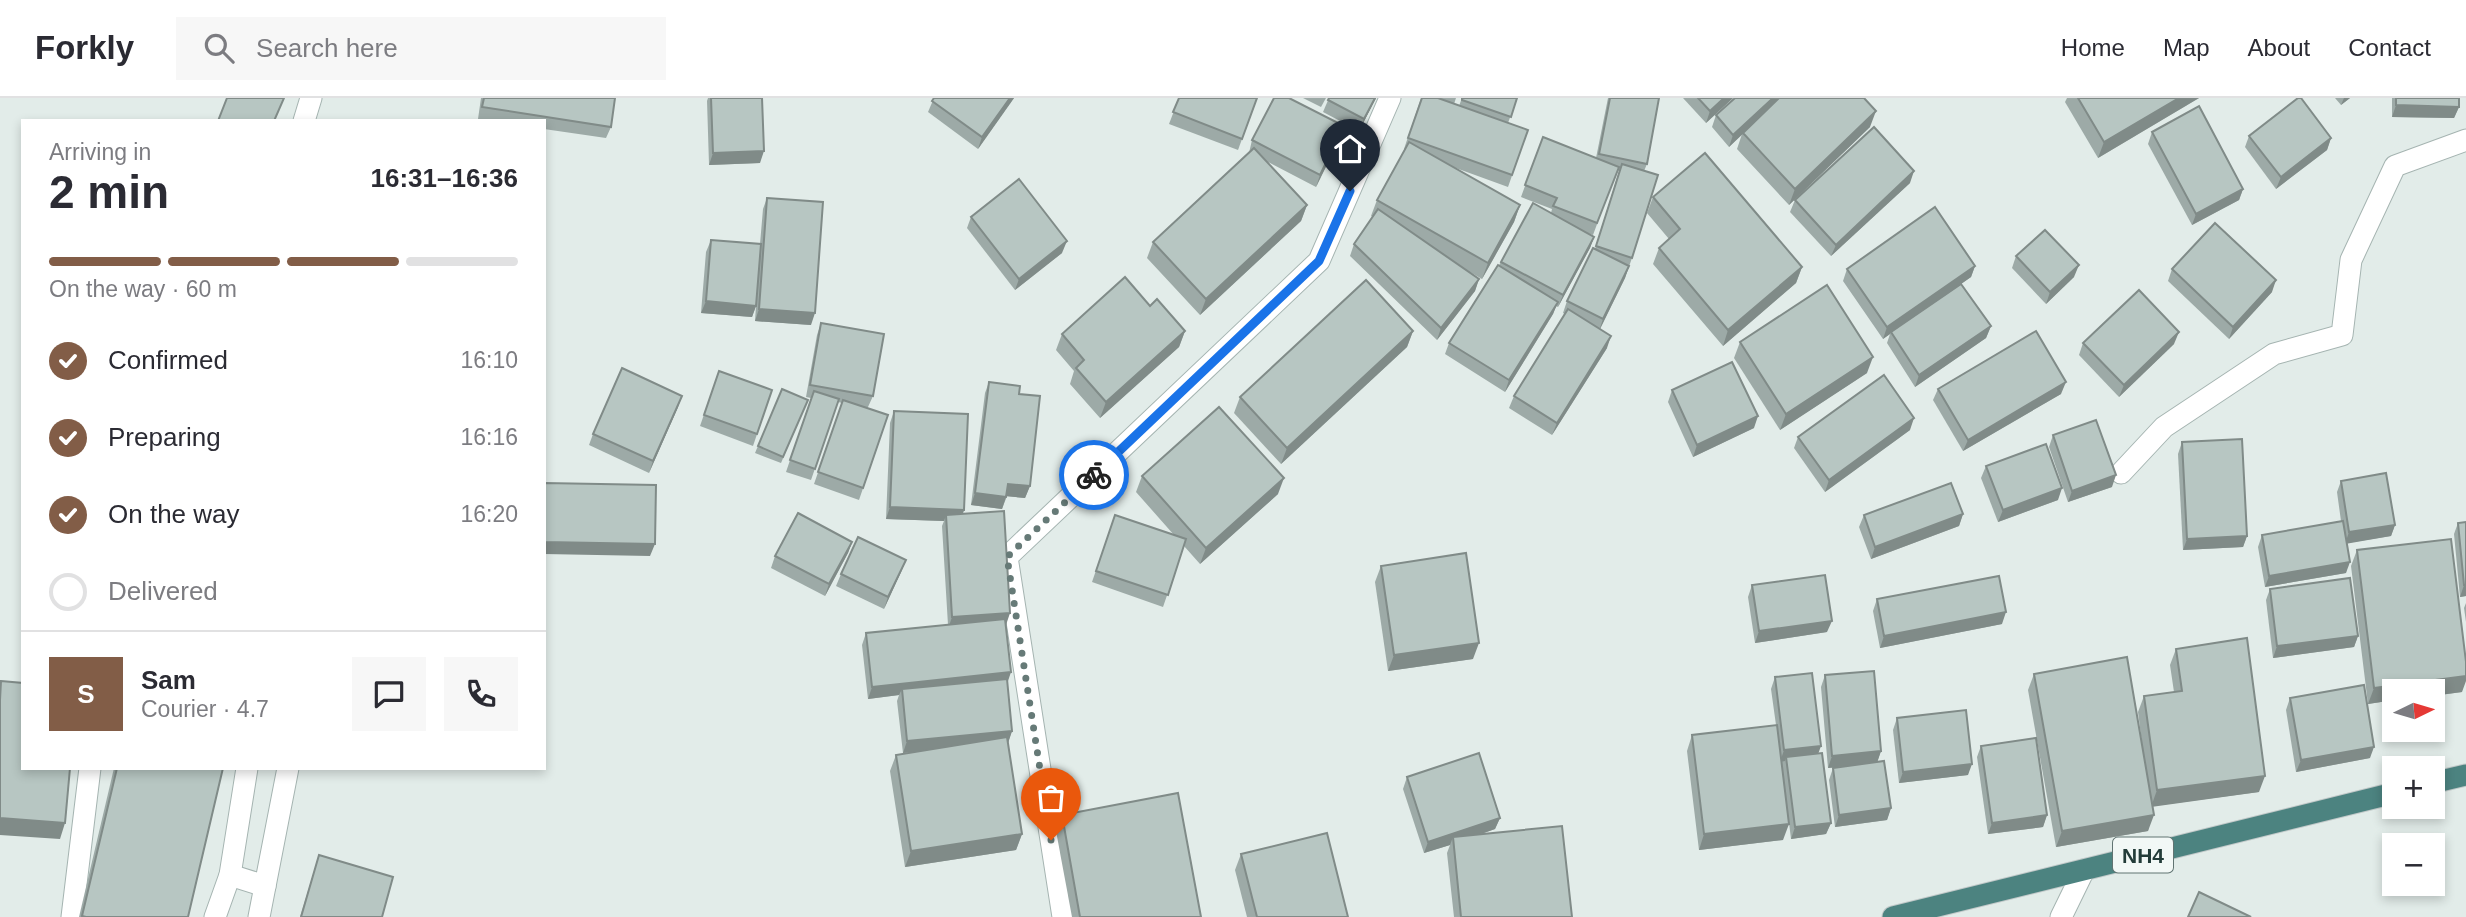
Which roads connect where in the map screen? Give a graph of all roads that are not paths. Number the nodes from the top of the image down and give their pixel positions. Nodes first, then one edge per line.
1 (312, 98) edge
2 (1390, 98) edge
3 (305, 119) edge
4 (2466, 140) edge
5 (2120, 473) dead end
6 (90, 770) edge
7 (247, 770) edge
8 (288, 770) edge
9 (2466, 775) edge
10 (2445, 780) edge
11 (2382, 796) edge
12 (2084, 870) junction
13 (230, 875) junction
14 (265, 886) junction
15 (72, 917) edge
16 (215, 917) edge
17 (259, 917) edge
18 (1063, 917) edge
19 (1893, 917) edge
20 (2061, 917) edge

1 - 3 street
2 - 18 street
4 - 5 street
6 - 15 street
7 - 13 street
8 - 14 street
9 - 10 highway
11 - 12 highway, NH4
12 - 19 highway, NH4
12 - 20 street
13 - 14 street
13 - 16 street
14 - 17 street

